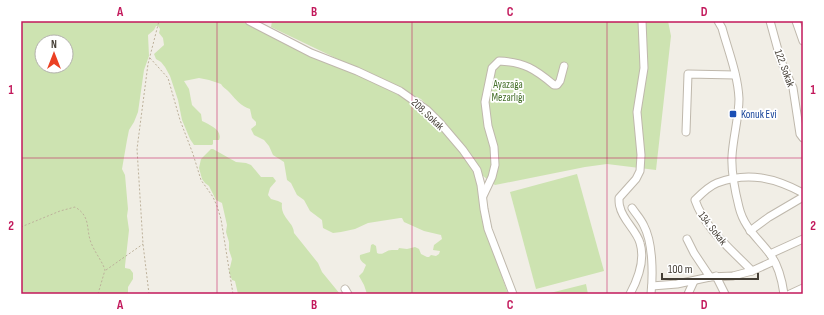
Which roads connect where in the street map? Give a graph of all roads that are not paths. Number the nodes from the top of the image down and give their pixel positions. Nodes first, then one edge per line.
1 (252, 21) edge
2 (642, 21) edge
3 (718, 21) edge
4 (770, 21) edge
5 (796, 21) edge
6 (803, 41) edge
7 (564, 66) dead end
8 (734, 75) junction
9 (801, 123) edge
10 (686, 132) dead end
11 (803, 138) edge
12 (733, 179) junction
13 (803, 193) edge
14 (483, 196) junction
15 (803, 197) edge
16 (632, 208) dead end
17 (750, 231) junction
18 (687, 239) dead end
19 (803, 239) edge
20 (772, 258) junction
21 (752, 271) junction
22 (713, 276) junction
23 (694, 281) junction
24 (803, 288) edge
25 (651, 290) edge
26 (513, 294) edge
27 (630, 294) edge
28 (688, 294) edge
29 (725, 294) edge
30 (784, 294) edge
31 (790, 294) edge

1 - 14 street, 208. Sokak
2 - 27 street
3 - 8 street
4 - 9 street, 122. Sokak
5 - 6 street
7 - 14 street
8 - 10 street
8 - 12 street
9 - 11 street, 122. Sokak
12 - 13 street
12 - 17 street
12 - 21 street, 134. Sokak
14 - 26 street, 208. Sokak
15 - 17 street
16 - 25 street
17 - 20 street
18 - 22 street
19 - 20 street
20 - 21 street
20 - 30 street
21 - 22 street
22 - 23 street
22 - 29 street
23 - 25 street
23 - 28 street
24 - 31 street

